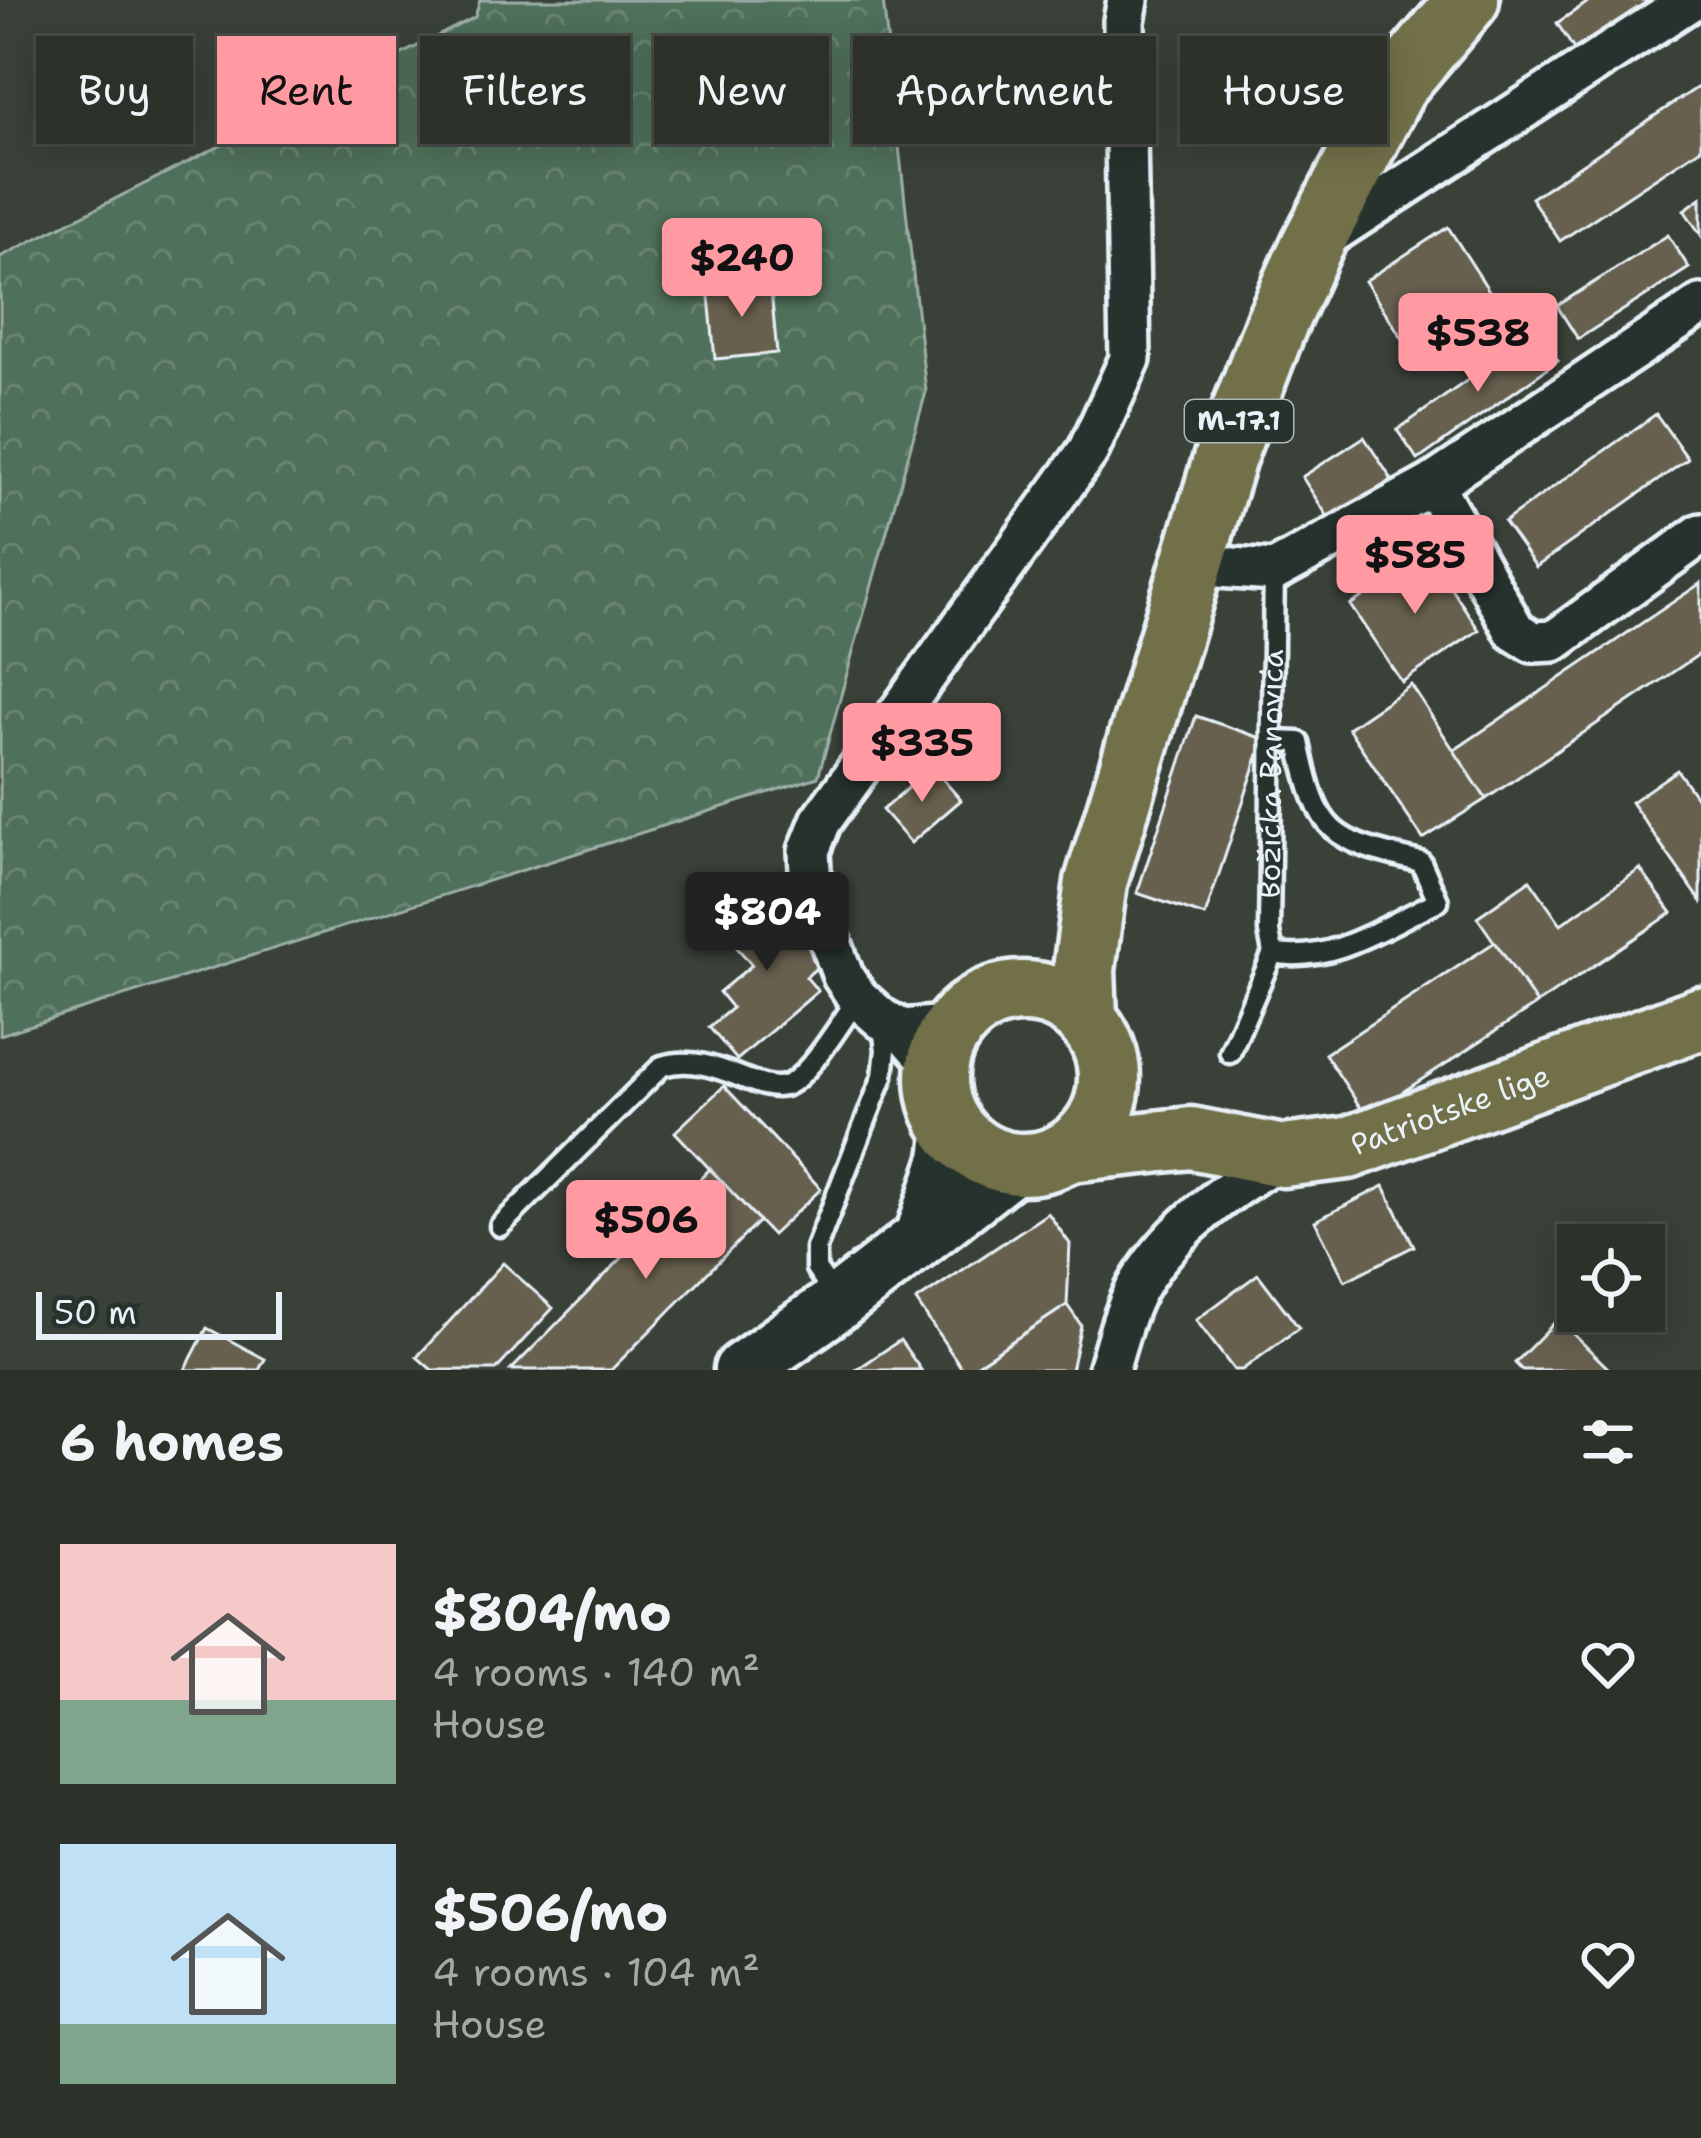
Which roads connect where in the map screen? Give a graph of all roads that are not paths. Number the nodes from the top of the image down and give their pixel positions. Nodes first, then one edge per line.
1 (1128, 0) edge
2 (1691, 0) edge
3 (1451, 11) edge
4 (1312, 245) junction
5 (1701, 305) edge
6 (1433, 484) junction
7 (1701, 534) edge
8 (1191, 565) junction
9 (1274, 571) junction
10 (1273, 741) junction
11 (1096, 882) junction
12 (1273, 953) junction
13 (1031, 992) junction
14 (1086, 1018) junction
15 (1701, 1018) edge
16 (907, 1028) junction
17 (1230, 1053) dead end
18 (1110, 1081) junction
19 (953, 1128) junction
20 (1191, 1138) junction
21 (1282, 1156) junction
22 (1043, 1158) junction
23 (500, 1226) dead end
24 (923, 1236) junction
25 (839, 1302) junction
26 (742, 1370) edge
27 (1108, 1370) edge

1 - 16 street
2 - 4 street
3 - 4 main road, M-17.1
4 - 8 main road, M-17.1
5 - 6 street
6 - 7 street
6 - 9 street
8 - 9 street
8 - 11 main road, M-17.1
9 - 10 lane, Božićka Banovića
10 - 12 lane, Božićka Banovića
10 - 12 lane
11 - 13 main road, M-17.1
11 - 14 main road, M-17.1
12 - 17 lane, Božićka Banovića
13 - 14 main road
13 - 16 main road
14 - 18 main road, M-17.1
15 - 21 main road, Patriotske lige
16 - 19 main road
16 - 23 lane
16 - 25 lane
18 - 20 main road
18 - 22 main road
19 - 22 main road
19 - 24 main road
20 - 21 main road, Patriotske lige
20 - 22 main road
21 - 27 street
22 - 24 main road
24 - 25 main road
25 - 26 main road

